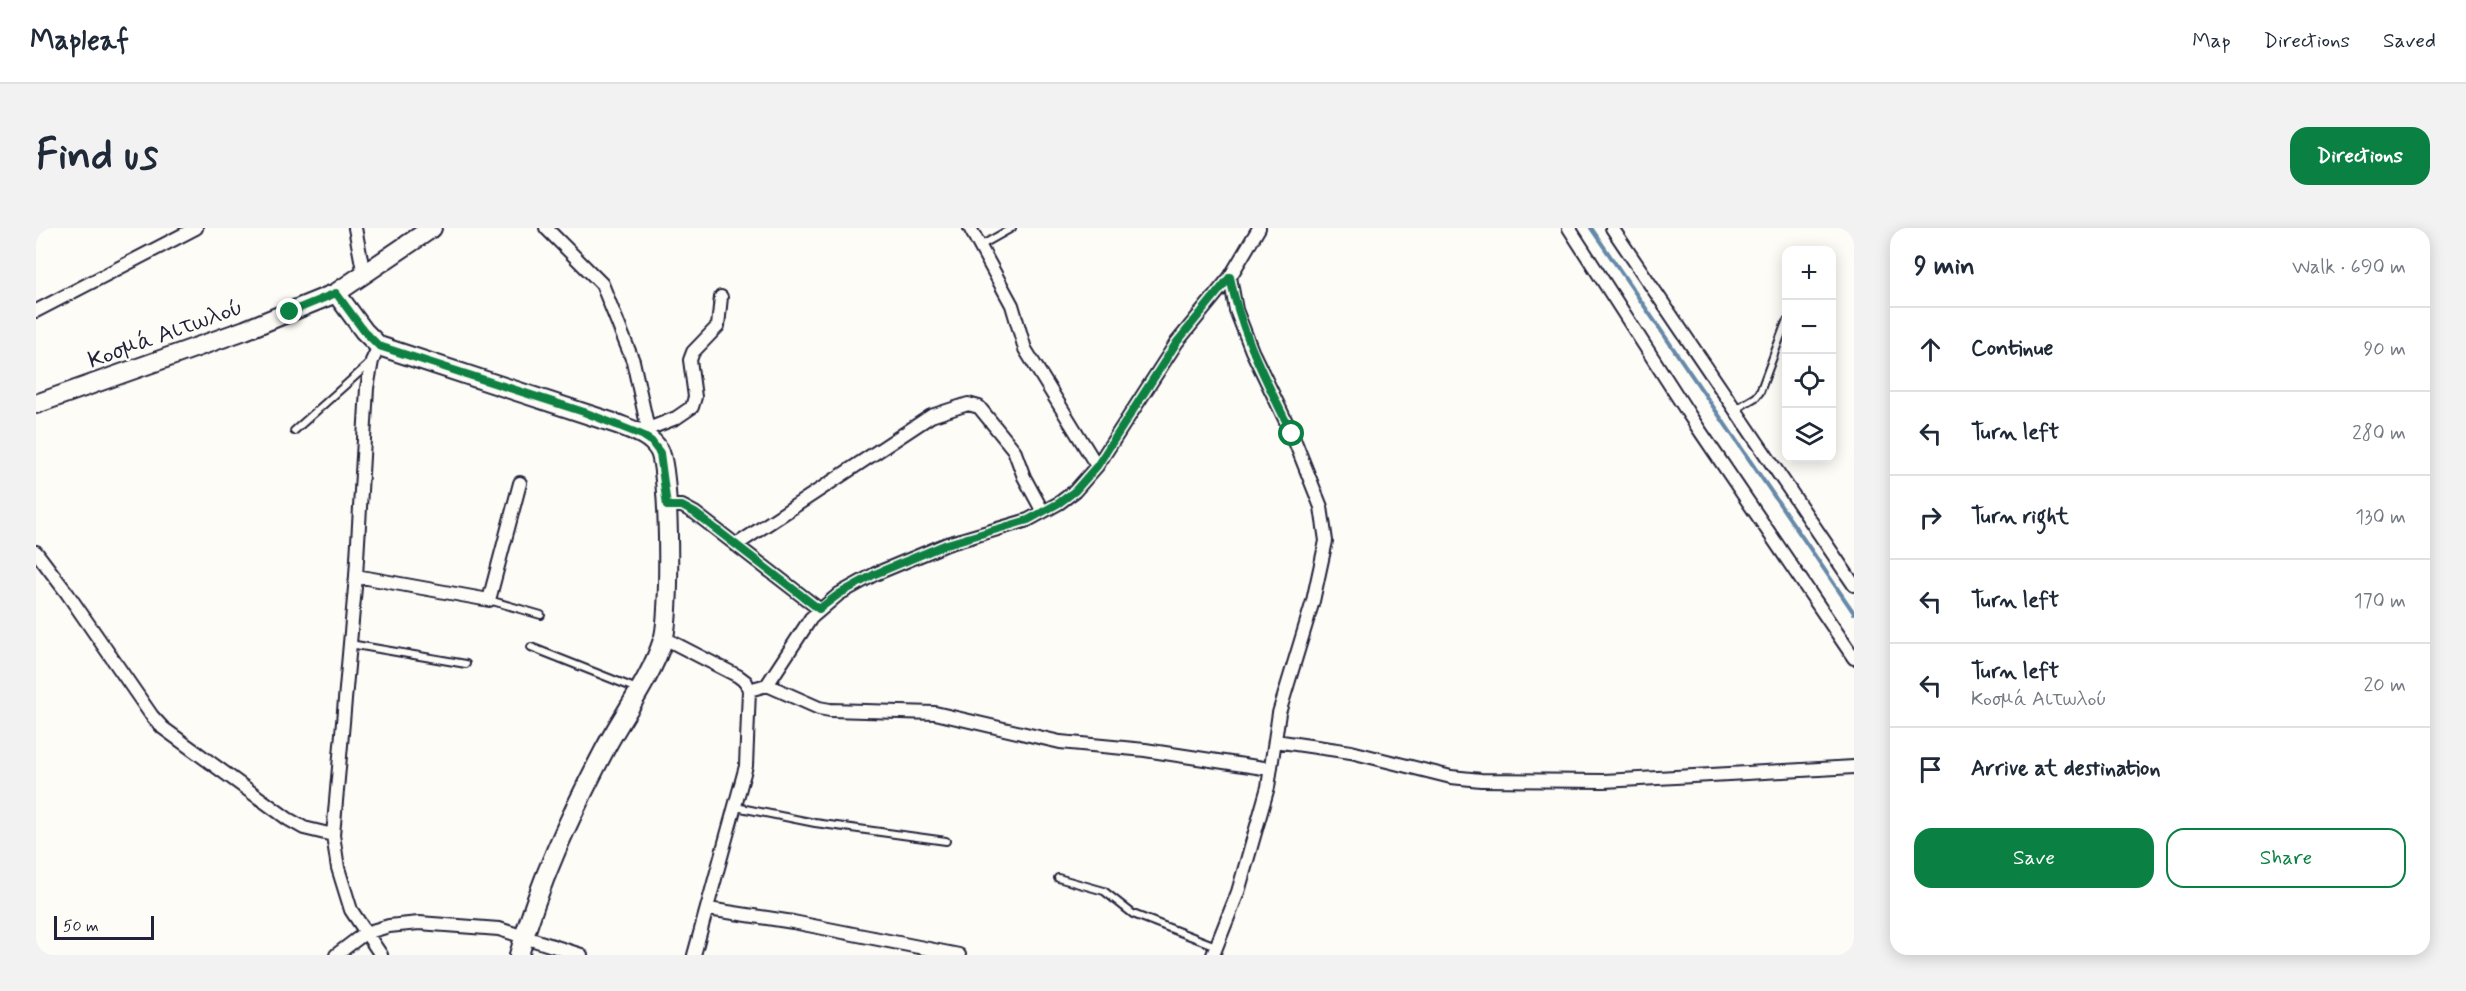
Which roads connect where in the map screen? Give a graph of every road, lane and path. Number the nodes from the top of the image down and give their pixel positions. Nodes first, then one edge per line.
1 (196, 228) edge
2 (356, 228) edge
3 (432, 228) edge
4 (546, 228) edge
5 (970, 228) edge
6 (1012, 228) edge
7 (1259, 228) edge
8 (1569, 228) edge
9 (1612, 228) edge
10 (980, 246) junction
11 (364, 275) junction
12 (1230, 277) junction
13 (336, 293) junction
14 (721, 297) dead end
15 (36, 311) edge
16 (1782, 333) edge
17 (376, 354) junction
18 (36, 404) edge
19 (1735, 410) junction
20 (294, 430) dead end
21 (645, 432) junction
22 (1097, 466) junction
23 (520, 483) dead end
24 (667, 506) junction
25 (1043, 512) junction
26 (736, 545) junction
27 (36, 552) edge
28 (356, 576) junction
29 (1854, 585) edge
30 (489, 600) junction
31 (819, 609) junction
32 (541, 615) dead end
33 (664, 638) junction
34 (350, 644) junction
35 (531, 647) dead end
36 (1854, 658) edge
37 (465, 664) dead end
38 (767, 685) junction
39 (640, 690) junction
40 (749, 690) junction
41 (1275, 741) junction
42 (1854, 767) edge
43 (1270, 768) junction
44 (736, 807) junction
45 (333, 835) junction
46 (946, 841) dead end
47 (1058, 878) dead end
48 (708, 909) junction
49 (365, 933) junction
50 (524, 935) junction
51 (1215, 951) edge
52 (336, 955) edge
53 (381, 955) edge
54 (519, 955) edge
55 (581, 955) edge
56 (694, 955) edge
57 (959, 955) edge

1 - 15 street
2 - 11 street
3 - 11 street, Κοσμά Αιτωλού
4 - 21 street
5 - 10 street
6 - 10 lane
7 - 12 street
8 - 36 street
9 - 19 street
10 - 22 street
11 - 13 street, Κοσμά Αιτωλού
12 - 22 street
12 - 41 street
13 - 17 street
13 - 18 street, Κοσμά Αιτωλού
14 - 21 street
16 - 19 lane
17 - 20 lane
17 - 21 street
17 - 28 street
19 - 29 street
21 - 24 street
22 - 25 street
23 - 30 street
24 - 26 street
24 - 33 street
25 - 26 street
25 - 31 street
26 - 31 street
27 - 45 street
28 - 30 street
28 - 34 street
30 - 32 lane
31 - 38 street
33 - 39 street
33 - 40 street
34 - 37 lane
34 - 45 street
35 - 39 lane
38 - 40 street
38 - 43 street
39 - 50 street
40 - 44 street
41 - 42 street
41 - 43 street
43 - 51 street
44 - 46 lane
44 - 48 street
45 - 49 street
47 - 51 lane
48 - 56 street
48 - 57 street
49 - 50 street
49 - 52 street
49 - 53 street
50 - 54 street
50 - 55 street

